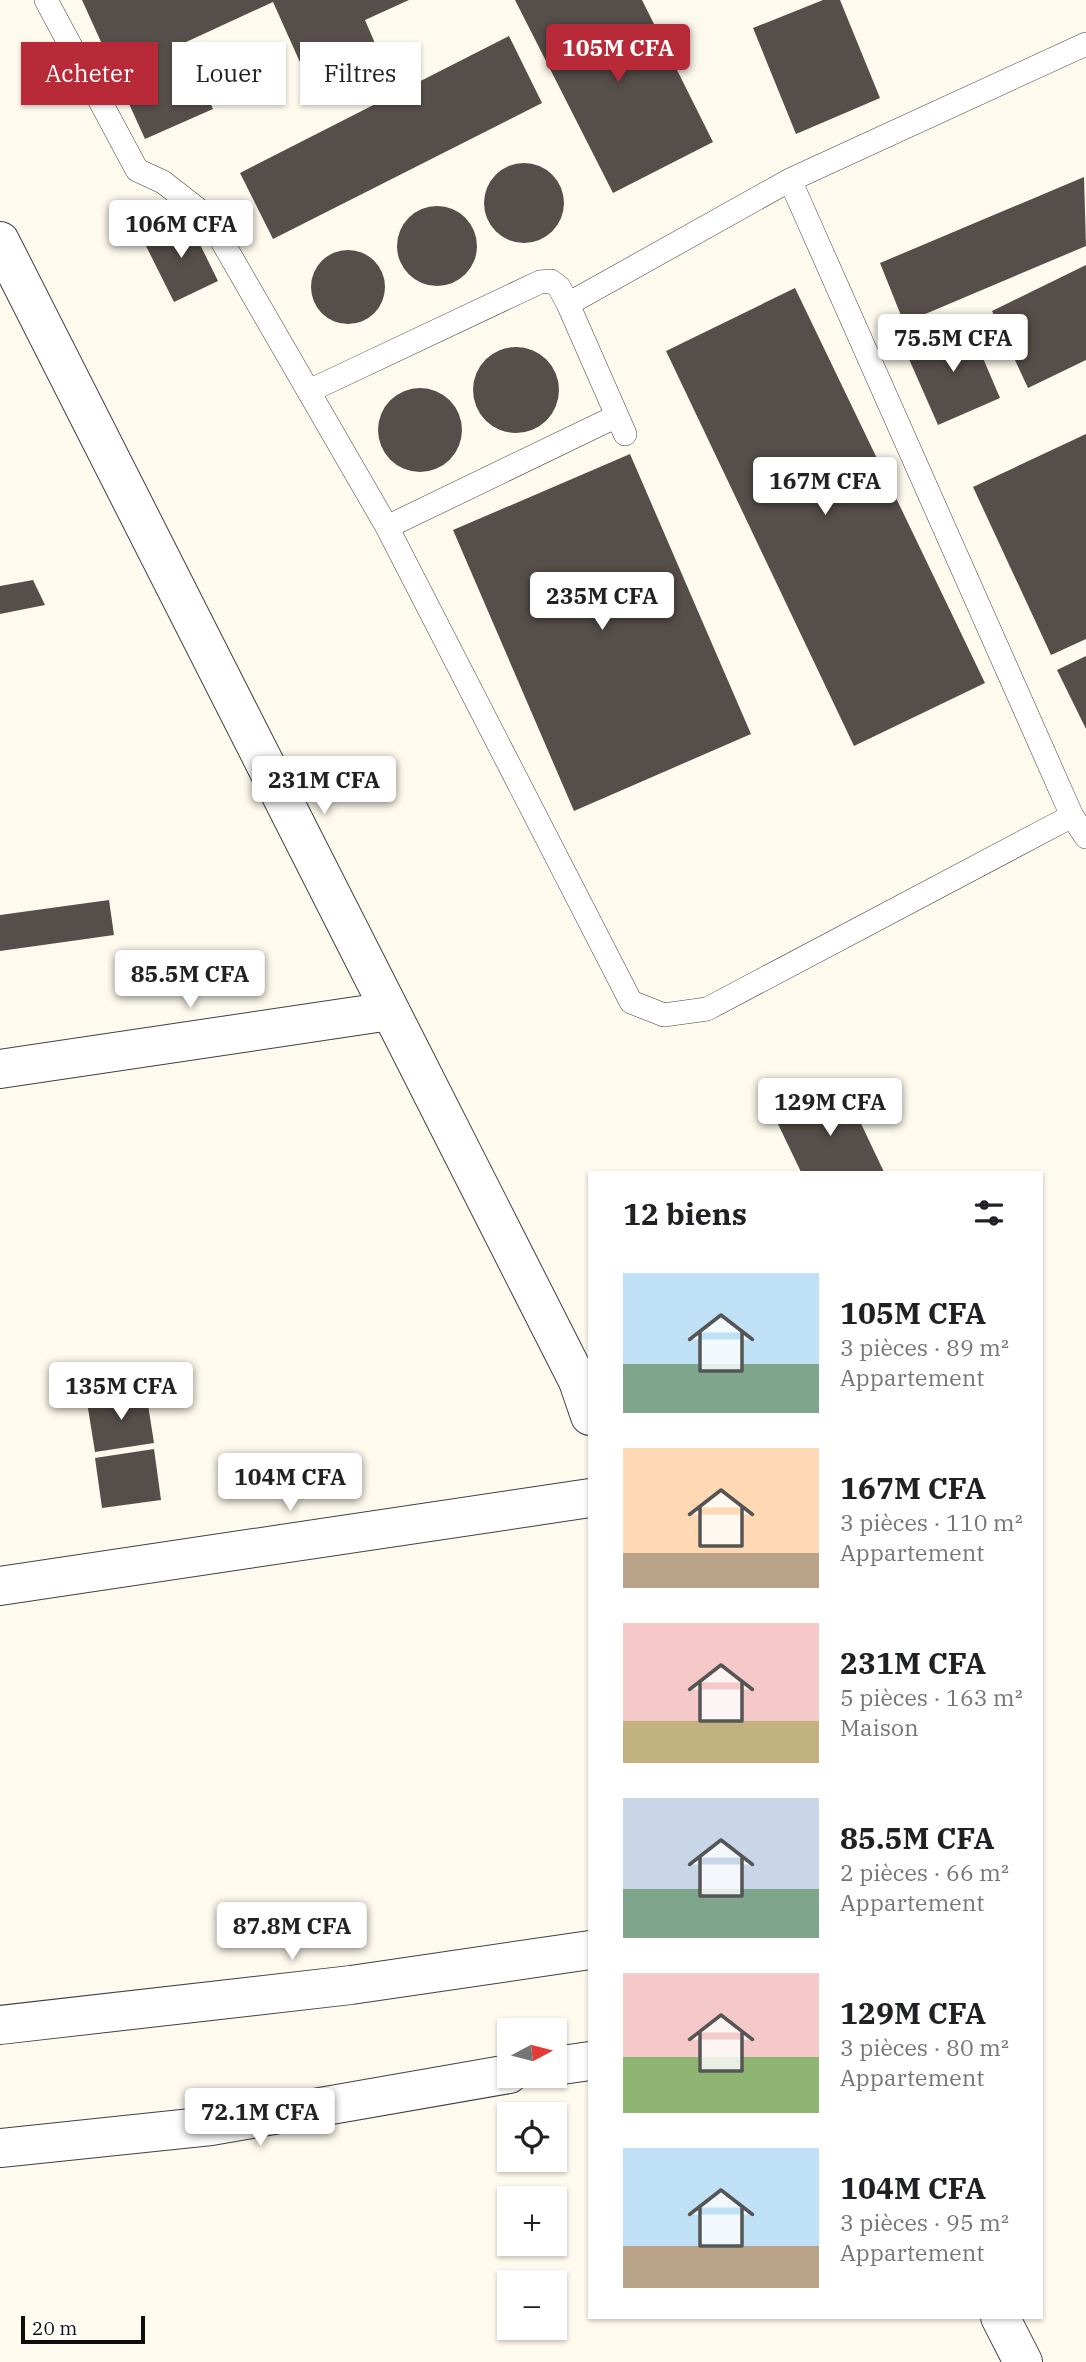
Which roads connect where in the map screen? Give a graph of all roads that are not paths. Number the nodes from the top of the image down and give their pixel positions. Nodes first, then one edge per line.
1 (46, 0) edge
2 (1086, 44) edge
3 (790, 180) junction
4 (0, 242) edge
5 (568, 304) junction
6 (309, 391) junction
7 (387, 527) junction
8 (1072, 816) junction
9 (1086, 837) edge
10 (390, 1011) junction
11 (0, 1069) edge
12 (588, 1410) edge
13 (588, 1498) edge
14 (0, 1586) edge
15 (588, 1950) edge
16 (0, 2025) edge
17 (588, 2061) edge
18 (567, 2064) edge
19 (497, 2076) edge
20 (0, 2148) edge
21 (1001, 2319) edge
22 (1023, 2362) edge

1 - 6 lane
2 - 3 lane
3 - 5 lane
3 - 8 lane
4 - 10 street
5 - 6 lane
5 - 7 lane
6 - 7 lane
7 - 8 lane
8 - 9 lane
10 - 11 street
10 - 12 street
13 - 14 street
15 - 16 street
17 - 18 street
19 - 20 street
21 - 22 street

